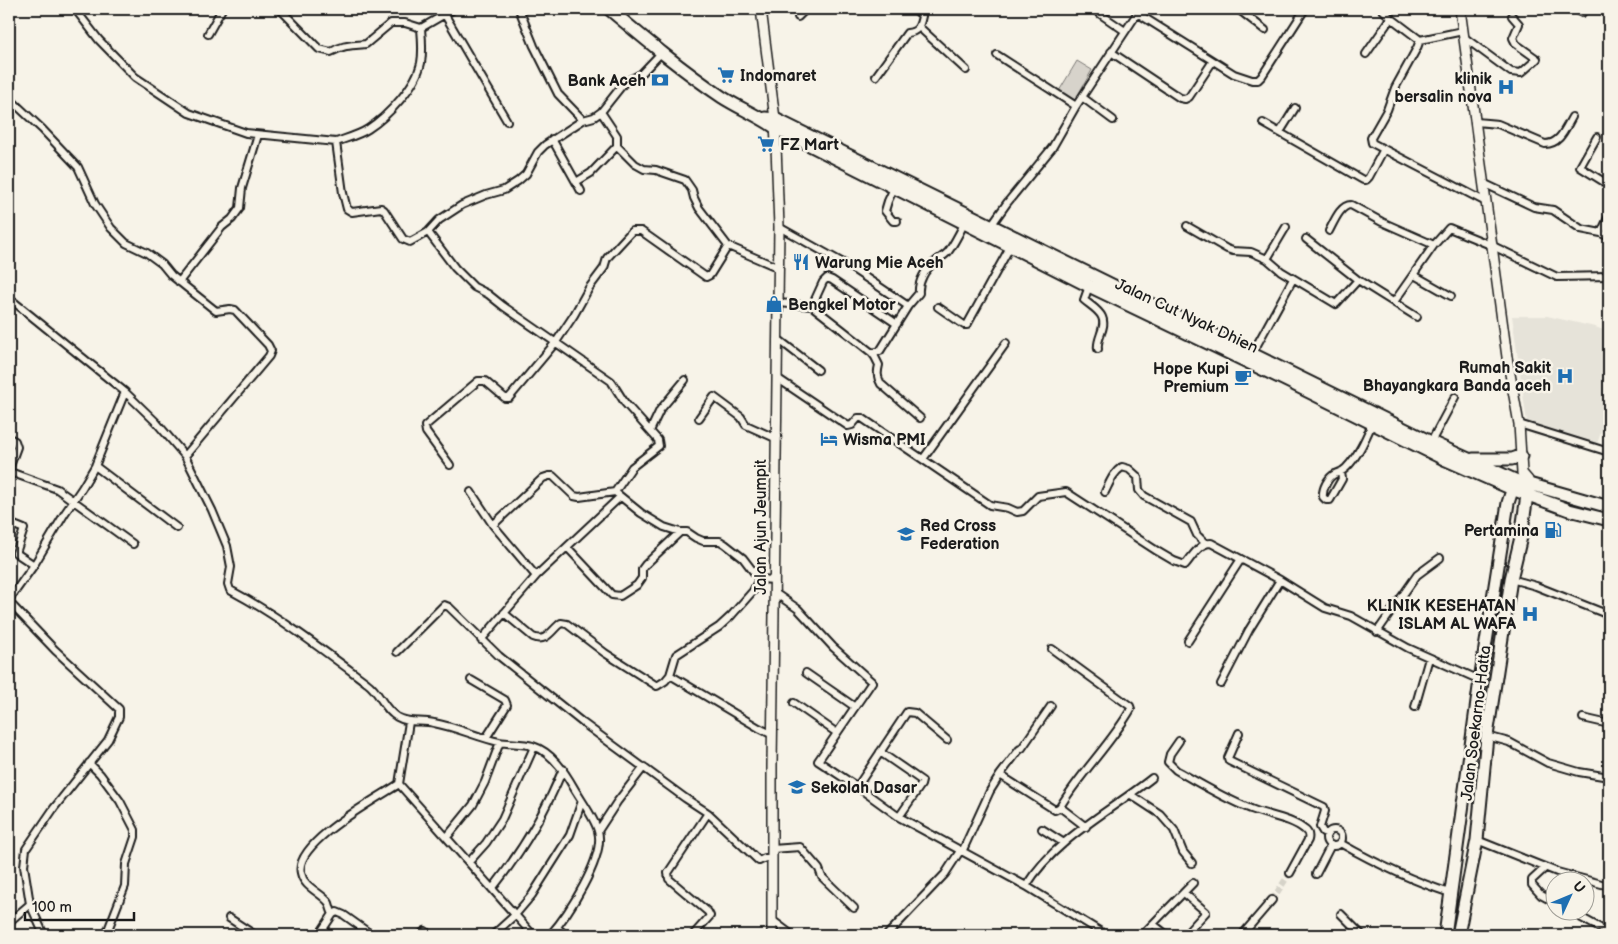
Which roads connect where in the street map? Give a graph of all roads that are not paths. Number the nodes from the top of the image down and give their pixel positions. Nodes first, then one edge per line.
1 (75, 9) edge
2 (222, 9) edge
3 (280, 9) edge
4 (454, 9) edge
5 (519, 9) edge
6 (609, 9) edge
7 (761, 9) edge
8 (806, 9) edge
9 (915, 9) edge
10 (1092, 9) edge
11 (1238, 9) edge
12 (1305, 9) edge
13 (1382, 9) edge
14 (1460, 9) edge
15 (1574, 9) edge
16 (1139, 11) edge
17 (1582, 13) dead end
18 (445, 15) junction
19 (1512, 16) dead end
20 (798, 17) dead end
21 (1391, 18) junction
22 (919, 27) junction
23 (421, 28) junction
24 (1265, 30) dead end
25 (1125, 31) junction
26 (208, 34) dead end
27 (1464, 35) junction
28 (1420, 40) junction
29 (1111, 52) junction
30 (661, 53) junction
31 (1366, 54) dead end
32 (997, 55) dead end
33 (1213, 60) junction
34 (966, 70) dead end
35 (876, 76) dead end
36 (1082, 97) junction
37 (9, 98) edge
38 (1076, 106) junction
39 (1294, 108) dead end
40 (601, 112) junction
41 (1572, 117) dead end
42 (583, 120) junction
43 (1113, 120) dead end
44 (507, 121) dead end
45 (1476, 122) junction
46 (775, 123) junction
47 (1263, 123) dead end
48 (1280, 132) junction
49 (258, 135) junction
50 (1597, 137) dead end
51 (552, 140) junction
52 (336, 142) junction
53 (616, 146) junction
54 (1384, 150) junction
55 (576, 182) junction
56 (1483, 183) junction
57 (1609, 185) edge
58 (894, 188) junction
59 (581, 191) dead end
60 (1486, 202) junction
61 (1609, 216) edge
62 (897, 221) dead end
63 (964, 224) junction
64 (1187, 226) dead end
65 (779, 227) junction
66 (1286, 227) dead end
67 (989, 230) junction
68 (1329, 231) dead end
69 (428, 232) junction
70 (1601, 233) junction
71 (1609, 238) edge
72 (1306, 239) dead end
73 (1434, 245) junction
74 (728, 246) junction
75 (1493, 246) junction
76 (1010, 247) junction
77 (1267, 259) junction
78 (779, 268) junction
79 (1414, 274) junction
80 (1609, 276) edge
81 (1293, 279) junction
82 (1358, 280) junction
83 (179, 282) junction
84 (1089, 286) junction
85 (1451, 296) dead end
86 (9, 298) edge
87 (1394, 302) junction
88 (779, 303) junction
89 (812, 306) junction
90 (908, 306) junction
91 (938, 307) dead end
92 (1416, 317) dead end
93 (897, 324) junction
94 (778, 340) junction
95 (556, 342) junction
96 (1006, 343) dead end
97 (1098, 349) dead end
98 (872, 353) junction
99 (1252, 354) junction
100 (818, 370) dead end
101 (777, 378) junction
102 (685, 380) dead end
103 (125, 392) junction
104 (1455, 397) dead end
105 (699, 418) dead end
106 (920, 418) dead end
107 (1372, 424) junction
108 (1519, 424) junction
109 (650, 431) junction
110 (9, 438) edge
111 (776, 438) junction
112 (1431, 442) junction
113 (1609, 452) edge
114 (184, 456) junction
115 (1521, 456) junction
116 (923, 459) junction
117 (1469, 459) junction
118 (450, 465) dead end
119 (95, 466) junction
120 (9, 470) edge
121 (1341, 472) dead end
122 (1516, 481) junction
123 (1528, 489) junction
124 (471, 492) dead end
125 (1105, 492) dead end
126 (617, 495) junction
127 (74, 501) junction
128 (1609, 507) edge
129 (1609, 520) edge
130 (9, 523) edge
131 (493, 525) junction
132 (177, 528) dead end
133 (680, 532) junction
134 (1205, 543) junction
135 (133, 544) dead end
136 (567, 547) junction
137 (1440, 558) dead end
138 (1241, 559) junction
139 (34, 565) junction
140 (536, 576) junction
141 (759, 579) junction
142 (1511, 579) junction
143 (775, 580) junction
144 (1280, 580) junction
145 (775, 593) junction
146 (9, 601) edge
147 (504, 613) junction
148 (1609, 615) edge
149 (1377, 632) junction
150 (481, 640) junction
151 (1188, 641) dead end
152 (1052, 649) dead end
153 (397, 652) dead end
154 (1429, 658) junction
155 (806, 673) dead end
156 (670, 675) junction
157 (472, 680) dead end
158 (1480, 680) junction
159 (1221, 684) dead end
160 (794, 703) dead end
161 (1051, 706) dead end
162 (855, 707) junction
163 (1415, 707) dead end
164 (1583, 718) dead end
165 (409, 722) junction
166 (1609, 724) edge
167 (837, 733) junction
168 (1240, 733) dead end
169 (773, 735) junction
170 (1487, 736) junction
171 (486, 738) junction
172 (947, 740) dead end
173 (1179, 740) dead end
174 (500, 742) junction
175 (534, 747) junction
176 (880, 752) junction
177 (89, 763) junction
178 (644, 767) junction
179 (563, 769) junction
180 (1000, 775) junction
181 (1609, 777) edge
182 (1152, 778) dead end
183 (399, 784) junction
184 (856, 787) junction
185 (1130, 795) junction
186 (582, 801) junction
187 (1060, 807) junction
188 (708, 813) junction
189 (899, 817) junction
190 (1086, 827) junction
191 (1042, 829) dead end
192 (598, 831) junction
193 (1328, 834) junction
194 (447, 837) junction
195 (1477, 840) junction
196 (1064, 843) junction
197 (1340, 843) junction
198 (1331, 845) junction
199 (772, 849) junction
200 (961, 851) junction
201 (772, 859) junction
202 (469, 862) junction
203 (1192, 863) dead end
204 (1545, 868) junction
205 (1290, 873) tunnel mouth
206 (1316, 874) dead end
207 (1193, 884) dead end
208 (1026, 886) junction
209 (1609, 886) edge
210 (492, 889) junction
211 (1184, 893) junction
212 (1450, 893) junction
213 (1546, 898) edge
214 (1272, 900) tunnel mouth
215 (30, 904) junction
216 (854, 908) dead end
217 (333, 914) junction
218 (1341, 914) dead end
219 (515, 915) junction
220 (229, 918) dead end
221 (772, 920) junction
222 (9, 922) edge
223 (1589, 922) edge
224 (1153, 924) junction
225 (557, 927) junction
226 (1609, 933) edge
227 (1452, 934) edge
228 (44, 935) edge
229 (106, 935) edge
230 (255, 935) edge
231 (319, 935) edge
232 (372, 935) edge
233 (420, 935) edge
234 (430, 935) edge
235 (493, 935) edge
236 (533, 935) edge
237 (550, 935) edge
238 (565, 935) edge
239 (693, 935) edge
240 (772, 935) edge
241 (792, 935) edge
242 (887, 935) edge
243 (1106, 935) edge
244 (1142, 935) edge
245 (1167, 935) edge
246 (1185, 935) edge
247 (1242, 935) edge
248 (1306, 935) edge
249 (1313, 935) edge
250 (1362, 935) edge

1 - 49 street
2 - 26 street
3 - 23 street
4 - 18 street
5 - 42 street
6 - 30 highway, Jalan Cut Nyak Dhien
7 - 46 street, Jalan Ajun Jeumpit
8 - 20 street
9 - 22 street
10 - 25 street
11 - 24 street
12 - 33 street
13 - 21 street
14 - 27 street
15 - 17 street
16 - 25 street
16 - 33 street
18 - 23 street
18 - 44 street
19 - 27 street
21 - 28 street
21 - 31 street
22 - 34 street
22 - 35 street
23 - 52 street
25 - 29 street
27 - 28 street
27 - 45 street
28 - 54 street
29 - 33 street
29 - 36 street
30 - 40 street
30 - 46 highway, Jalan Cut Nyak Dhien
32 - 38 street
36 - 38 street
36 - 43 street
37 - 83 street
38 - 67 street
39 - 48 street
40 - 42 street
40 - 53 street
41 - 45 street
42 - 51 street
45 - 56 street
46 - 58 highway, Jalan Cut Nyak Dhien
46 - 65 street, Jalan Ajun Jeumpit
46 - 67 highway, Jalan Cut Nyak Dhien
47 - 48 street
48 - 54 street
49 - 52 street
49 - 83 street
50 - 57 street
51 - 55 street
51 - 69 street
52 - 69 street
53 - 55 street
53 - 74 street
54 - 60 street
55 - 59 street
56 - 60 street
56 - 70 street
58 - 62 street
58 - 63 highway, Jalan Cut Nyak Dhien
60 - 75 street
61 - 70 street
63 - 67 highway, Jalan Cut Nyak Dhien
63 - 90 street
64 - 77 street
65 - 78 street, Jalan Ajun Jeumpit
65 - 90 street
66 - 77 street
67 - 76 highway, Jalan Cut Nyak Dhien
67 - 99 highway, Jalan Cut Nyak Dhien
68 - 73 street
69 - 95 street
70 - 71 street
72 - 82 street
73 - 75 street
73 - 79 street
74 - 78 street
74 - 95 street
75 - 80 street
75 - 108 street
76 - 84 highway, Jalan Cut Nyak Dhien
76 - 91 street
77 - 81 street
78 - 88 street, Jalan Ajun Jeumpit
79 - 85 street
79 - 87 street
81 - 82 street
81 - 99 street
82 - 87 street
83 - 114 street
84 - 97 street
84 - 107 highway, Jalan Cut Nyak Dhien
86 - 103 street
87 - 92 street
88 - 89 street
88 - 94 street, Jalan Ajun Jeumpit
89 - 93 street
89 - 98 street
90 - 93 street
93 - 98 street
94 - 100 street
94 - 101 street, Jalan Ajun Jeumpit
95 - 109 street
95 - 118 street
96 - 116 street
98 - 106 street
99 - 112 highway, Jalan Cut Nyak Dhien
101 - 111 street, Jalan Ajun Jeumpit
101 - 116 street
102 - 109 street
103 - 114 street
103 - 119 street
104 - 112 street
105 - 111 street
107 - 121 street
107 - 122 highway, Jalan Cut Nyak Dhien
108 - 113 street
108 - 115 street
109 - 126 street
110 - 120 street
111 - 143 street, Jalan Ajun Jeumpit
112 - 117 highway, Jalan Cut Nyak Dhien
114 - 165 street
115 - 117 highway
115 - 122 street
116 - 134 street
117 - 122 highway, Jalan Cut Nyak Dhien
119 - 127 street
119 - 132 street
120 - 127 street
122 - 123 highway, Jalan Cut Nyak Dhien
122 - 123 street
122 - 158 highway, Jalan Soekarno-Hatta
123 - 128 highway, Jalan Cut Nyak Dhien
123 - 129 highway, Jalan Cut Nyak Dhien
123 - 142 highway, Jalan Soekarno-Hatta
124 - 131 street
125 - 134 street
126 - 131 street
126 - 133 street
126 - 136 street
127 - 135 street
127 - 139 street
130 - 139 street
131 - 140 street
133 - 136 street
133 - 141 street
134 - 138 street
136 - 140 street
137 - 149 street
138 - 144 street
138 - 151 street
139 - 146 street
140 - 147 street
141 - 143 street
141 - 156 street
142 - 148 street
142 - 170 highway, Jalan Soekarno-Hatta
143 - 145 street, Jalan Ajun Jeumpit
144 - 149 street
144 - 159 street
145 - 162 street
145 - 169 street, Jalan Ajun Jeumpit
146 - 177 street
147 - 150 street
147 - 156 street
149 - 154 street
150 - 153 street
150 - 178 street
152 - 187 street
154 - 158 street
154 - 163 street
155 - 162 street
156 - 169 street
157 - 171 street
158 - 212 highway, Jalan Soekarno-Hatta
160 - 167 street
161 - 180 street
162 - 167 street
164 - 166 street
165 - 171 street
165 - 183 street
167 - 184 street
168 - 193 street
169 - 199 street, Jalan Ajun Jeumpit
170 - 181 street
170 - 195 highway, Jalan Soekarno-Hatta
171 - 174 street
172 - 176 street
173 - 205 street
174 - 175 street
174 - 194 street
175 - 179 street
175 - 202 street
176 - 184 street
176 - 189 street
177 - 215 street
177 - 229 street
178 - 188 street
178 - 192 street
179 - 186 street
179 - 210 street
180 - 187 street
180 - 200 street
182 - 185 street
183 - 194 street
183 - 217 street
184 - 189 street
185 - 190 street
185 - 203 street
186 - 192 street
186 - 219 street
187 - 190 street
188 - 201 street
188 - 239 street
189 - 200 street
190 - 196 street
191 - 196 street
192 - 225 street
193 - 197 street
193 - 198 street
194 - 202 street
195 - 204 street
195 - 227 highway, Jalan Soekarno-Hatta
196 - 208 street
197 - 198 street
197 - 212 street
198 - 206 street
199 - 201 street, Jalan Ajun Jeumpit
199 - 216 street
200 - 208 street
200 - 242 street
201 - 221 street, Jalan Ajun Jeumpit
202 - 210 street
204 - 209 street
204 - 213 street
207 - 211 street
208 - 243 street
210 - 219 street
211 - 224 street
211 - 246 street
212 - 227 highway, Jalan Soekarno-Hatta
214 - 247 street
215 - 222 street
215 - 228 street
217 - 231 street
217 - 232 street
218 - 250 street
219 - 235 street
219 - 236 street
220 - 230 street
221 - 240 street, Jalan Ajun Jeumpit
221 - 241 street
223 - 226 street
224 - 244 street
224 - 245 street
225 - 237 street
225 - 238 street
233 - 234 street
248 - 249 street

